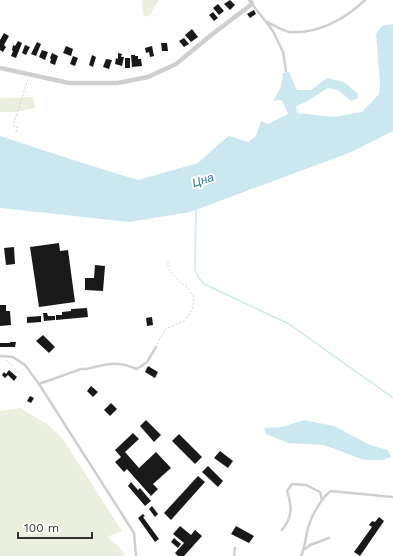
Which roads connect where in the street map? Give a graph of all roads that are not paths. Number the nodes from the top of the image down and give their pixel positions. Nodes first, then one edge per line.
1 (366, 0) edge
2 (251, 2) edge
3 (267, 22) junction
4 (0, 68) edge
5 (286, 71) dead end
6 (156, 347) road end
7 (0, 356) edge
8 (39, 384) junction
9 (393, 497) edge
10 (322, 500) junction
11 (282, 530) dead end
12 (329, 538) dead end
13 (235, 548) dead end
14 (304, 549) junction
15 (136, 556) edge
16 (234, 556) edge
17 (301, 556) edge

1 - 3 lane
2 - 3 lane
2 - 4 street
3 - 5 lane
6 - 8 lane
7 - 8 lane
8 - 15 lane
9 - 10 lane
10 - 11 lane
10 - 14 lane
12 - 14 lane
13 - 16 lane
14 - 17 lane

